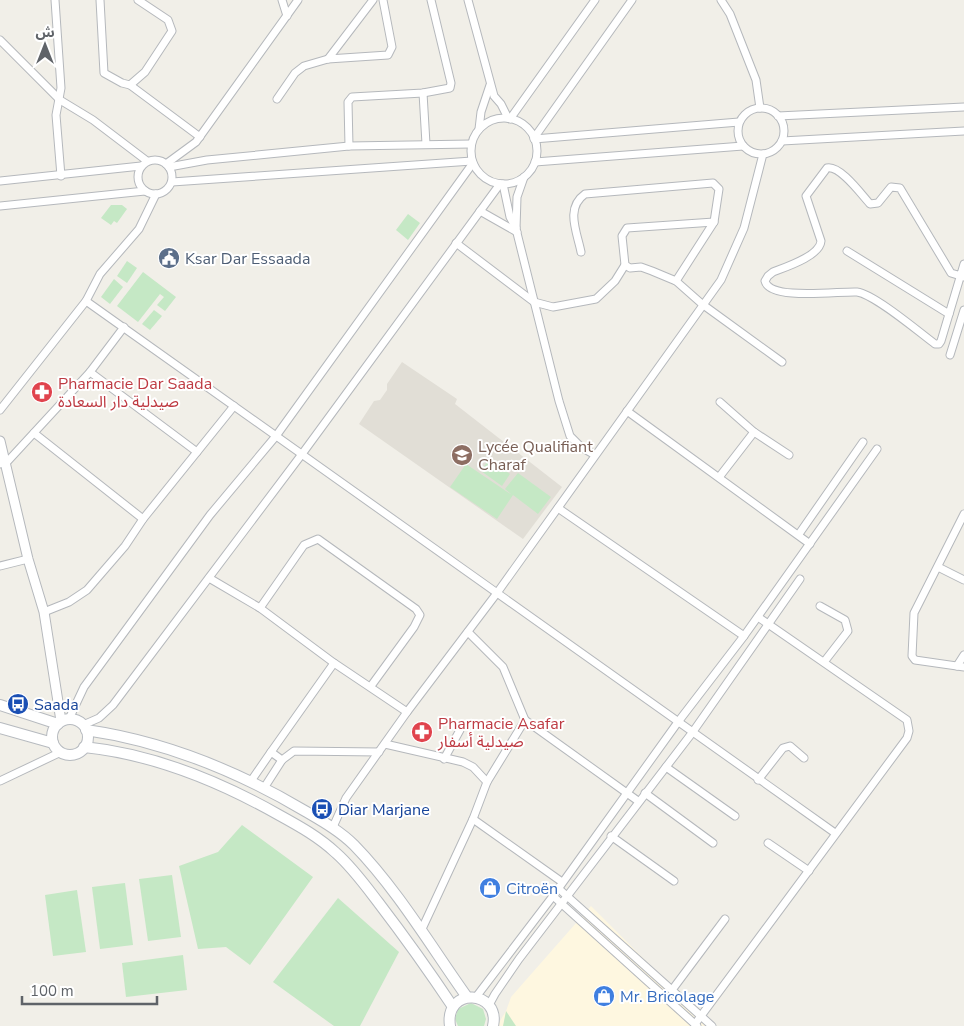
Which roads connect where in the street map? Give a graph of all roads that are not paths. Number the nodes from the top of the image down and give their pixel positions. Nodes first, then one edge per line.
1 (55, 0) edge
2 (100, 0) edge
3 (138, 0) edge
4 (282, 0) edge
5 (298, 0) edge
6 (373, 0) edge
7 (383, 0) edge
8 (431, 0) edge
9 (468, 0) edge
10 (595, 0) edge
11 (632, 0) edge
12 (721, 0) edge
13 (286, 16) junction
14 (0, 40) edge
15 (328, 58) junction
16 (130, 84) junction
17 (490, 84) junction
18 (423, 93) junction
19 (277, 99) dead end
20 (60, 100) junction
21 (964, 107) edge
22 (760, 108) junction
23 (778, 116) junction
24 (509, 119) junction
25 (739, 122) junction
26 (480, 128) junction
27 (964, 131) edge
28 (200, 137) junction
29 (534, 138) junction
30 (782, 141) junction
31 (426, 144) junction
32 (471, 144) junction
33 (350, 146) junction
34 (743, 146) junction
35 (763, 154) junction
36 (473, 162) junction
37 (534, 162) junction
38 (144, 164) junction
39 (168, 165) junction
40 (61, 176) junction
41 (524, 177) junction
42 (0, 181) edge
43 (172, 182) junction
44 (502, 184) junction
45 (145, 191) junction
46 (156, 194) junction
47 (0, 206) edge
48 (480, 211) junction
49 (714, 222) junction
50 (516, 230) junction
51 (456, 243) junction
52 (847, 251) dead end
53 (581, 252) dead end
54 (964, 264) edge
55 (625, 265) junction
56 (963, 277) edge
57 (676, 281) junction
58 (86, 301) junction
59 (534, 302) junction
60 (702, 304) junction
61 (964, 310) edge
62 (949, 314) junction
63 (124, 327) junction
64 (950, 355) dead end
65 (782, 362) dead end
66 (90, 372) junction
67 (720, 402) dead end
68 (234, 406) junction
69 (0, 410) edge
70 (627, 411) junction
71 (754, 432) junction
72 (34, 433) junction
73 (276, 436) junction
74 (0, 441) edge
75 (863, 442) dead end
76 (877, 449) dead end
77 (197, 452) junction
78 (302, 454) junction
79 (594, 455) junction
80 (789, 455) dead end
81 (3, 463) edge
82 (720, 476) junction
83 (558, 508) junction
84 (964, 514) edge
85 (143, 519) junction
86 (799, 534) junction
87 (810, 544) junction
88 (28, 559) junction
89 (0, 566) edge
90 (938, 567) junction
91 (209, 578) junction
92 (800, 579) dead end
93 (964, 580) edge
94 (497, 593) junction
95 (820, 606) dead end
96 (260, 608) junction
97 (44, 612) junction
98 (758, 616) junction
99 (770, 624) junction
100 (468, 632) junction
101 (744, 636) junction
102 (964, 655) edge
103 (824, 662) junction
104 (334, 663) junction
105 (960, 666) edge
106 (371, 686) junction
107 (0, 705) edge
108 (407, 712) junction
109 (525, 720) junction
110 (62, 721) junction
111 (678, 722) junction
112 (0, 728) edge
113 (85, 728) junction
114 (460, 730) dead end
115 (692, 733) junction
116 (53, 743) junction
117 (385, 744) junction
118 (84, 747) junction
119 (61, 752) junction
120 (271, 752) junction
121 (379, 752) junction
122 (804, 758) dead end
123 (444, 759) junction
124 (282, 760) junction
125 (666, 767) junction
126 (0, 780) edge
127 (758, 780) junction
128 (251, 781) junction
129 (487, 782) junction
130 (264, 788) junction
131 (628, 792) junction
132 (645, 793) junction
133 (638, 801) junction
134 (735, 816) dead end
135 (473, 819) junction
136 (333, 827) junction
137 (835, 833) junction
138 (611, 836) junction
139 (713, 843) dead end
140 (768, 843) dead end
141 (809, 871) junction
142 (674, 881) dead end
143 (560, 885) junction
144 (567, 894) junction
145 (553, 896) junction
146 (560, 903) junction
147 (725, 919) dead end
148 (421, 930) junction
149 (672, 990) junction
150 (472, 997) junction
151 (489, 1005) junction
152 (453, 1007) junction
153 (701, 1016) junction
154 (696, 1025) edge
155 (450, 1026) edge
156 (493, 1026) edge
157 (712, 1026) edge

1 - 20 street
2 - 16 street
3 - 16 street
4 - 13 street
5 - 13 street
6 - 15 street
7 - 15 street
8 - 18 street
9 - 17 street
10 - 24 street
11 - 29 street
12 - 22 street
13 - 28 street
14 - 20 street
15 - 19 street
16 - 28 street
17 - 24 street
17 - 26 street
18 - 31 street
18 - 33 street
20 - 38 street
20 - 40 street
21 - 23 street
22 - 23 street
22 - 25 street
23 - 30 street
24 - 26 street
24 - 29 street
25 - 29 street
25 - 34 street
26 - 32 street
27 - 30 street
28 - 39 street
29 - 37 street
30 - 35 street
31 - 32 street
31 - 33 street
32 - 36 street
33 - 39 street
34 - 35 street
34 - 37 street
35 - 60 street
36 - 43 street
36 - 44 street
36 - 73 street
37 - 41 street
38 - 39 street
38 - 40 street
38 - 45 street
39 - 43 street
40 - 42 street
41 - 44 street
41 - 50 street
43 - 46 street
44 - 48 street
44 - 50 street
45 - 46 street
45 - 47 street
46 - 58 street
48 - 50 street
48 - 51 street
49 - 53 street
49 - 55 street
49 - 57 street
50 - 59 street
51 - 59 street
51 - 78 street
52 - 62 street
54 - 56 street
55 - 57 street
55 - 59 street
56 - 62 street
56 - 62 street
57 - 60 street
58 - 63 street
58 - 69 street
59 - 79 street
60 - 65 street
60 - 70 street
61 - 64 street
63 - 66 street
63 - 68 street
66 - 72 street
66 - 77 street
67 - 71 street
68 - 73 street
68 - 77 street
70 - 79 street
70 - 82 street
71 - 80 street
71 - 82 street
72 - 81 street
72 - 85 street
73 - 78 street
73 - 110 street
74 - 81 street
75 - 86 street
76 - 87 street
77 - 85 street
78 - 91 street
78 - 94 street
79 - 83 street
81 - 88 street
82 - 86 street
83 - 94 street
83 - 101 street
84 - 90 street
85 - 97 street
86 - 87 street
87 - 98 street
88 - 89 street
88 - 97 street
90 - 93 street
90 - 105 street
91 - 96 street
91 - 113 street
92 - 99 street
94 - 100 street
94 - 111 street
95 - 103 street
96 - 104 street
96 - 106 street
97 - 110 street
98 - 99 street
98 - 101 street
99 - 103 street
99 - 115 street
100 - 108 street
100 - 109 street
101 - 111 street
102 - 105 street
103 - 137 street
104 - 106 street
104 - 120 street
106 - 108 street
107 - 110 main road
108 - 117 street
109 - 129 street
109 - 131 street
110 - 113 main road
110 - 116 main road
111 - 115 street
111 - 131 street
112 - 116 main road
113 - 118 main road
113 - 128 main road
114 - 123 street
115 - 125 street
115 - 127 street
116 - 119 main road
117 - 121 street
117 - 123 street
118 - 119 main road
118 - 152 main road
119 - 126 street
120 - 124 street
120 - 128 street
121 - 124 street
121 - 136 street
122 - 127 street
123 - 129 street
124 - 130 street
125 - 132 street
125 - 134 street
127 - 137 street
128 - 130 main road
129 - 135 street
130 - 136 main road
131 - 133 street
131 - 143 street
132 - 133 street
132 - 139 street
133 - 138 street
135 - 143 street
135 - 148 street
136 - 148 main road
137 - 141 street
138 - 142 street
138 - 144 street
140 - 141 street
141 - 153 street
143 - 144 street
143 - 145 street
144 - 146 street
144 - 149 street
145 - 146 street
145 - 150 street
146 - 151 street
146 - 154 street
147 - 149 street
148 - 150 main road
149 - 153 street
150 - 151 main road
150 - 152 main road
151 - 156 main road
152 - 155 main road
153 - 154 street
153 - 157 street

